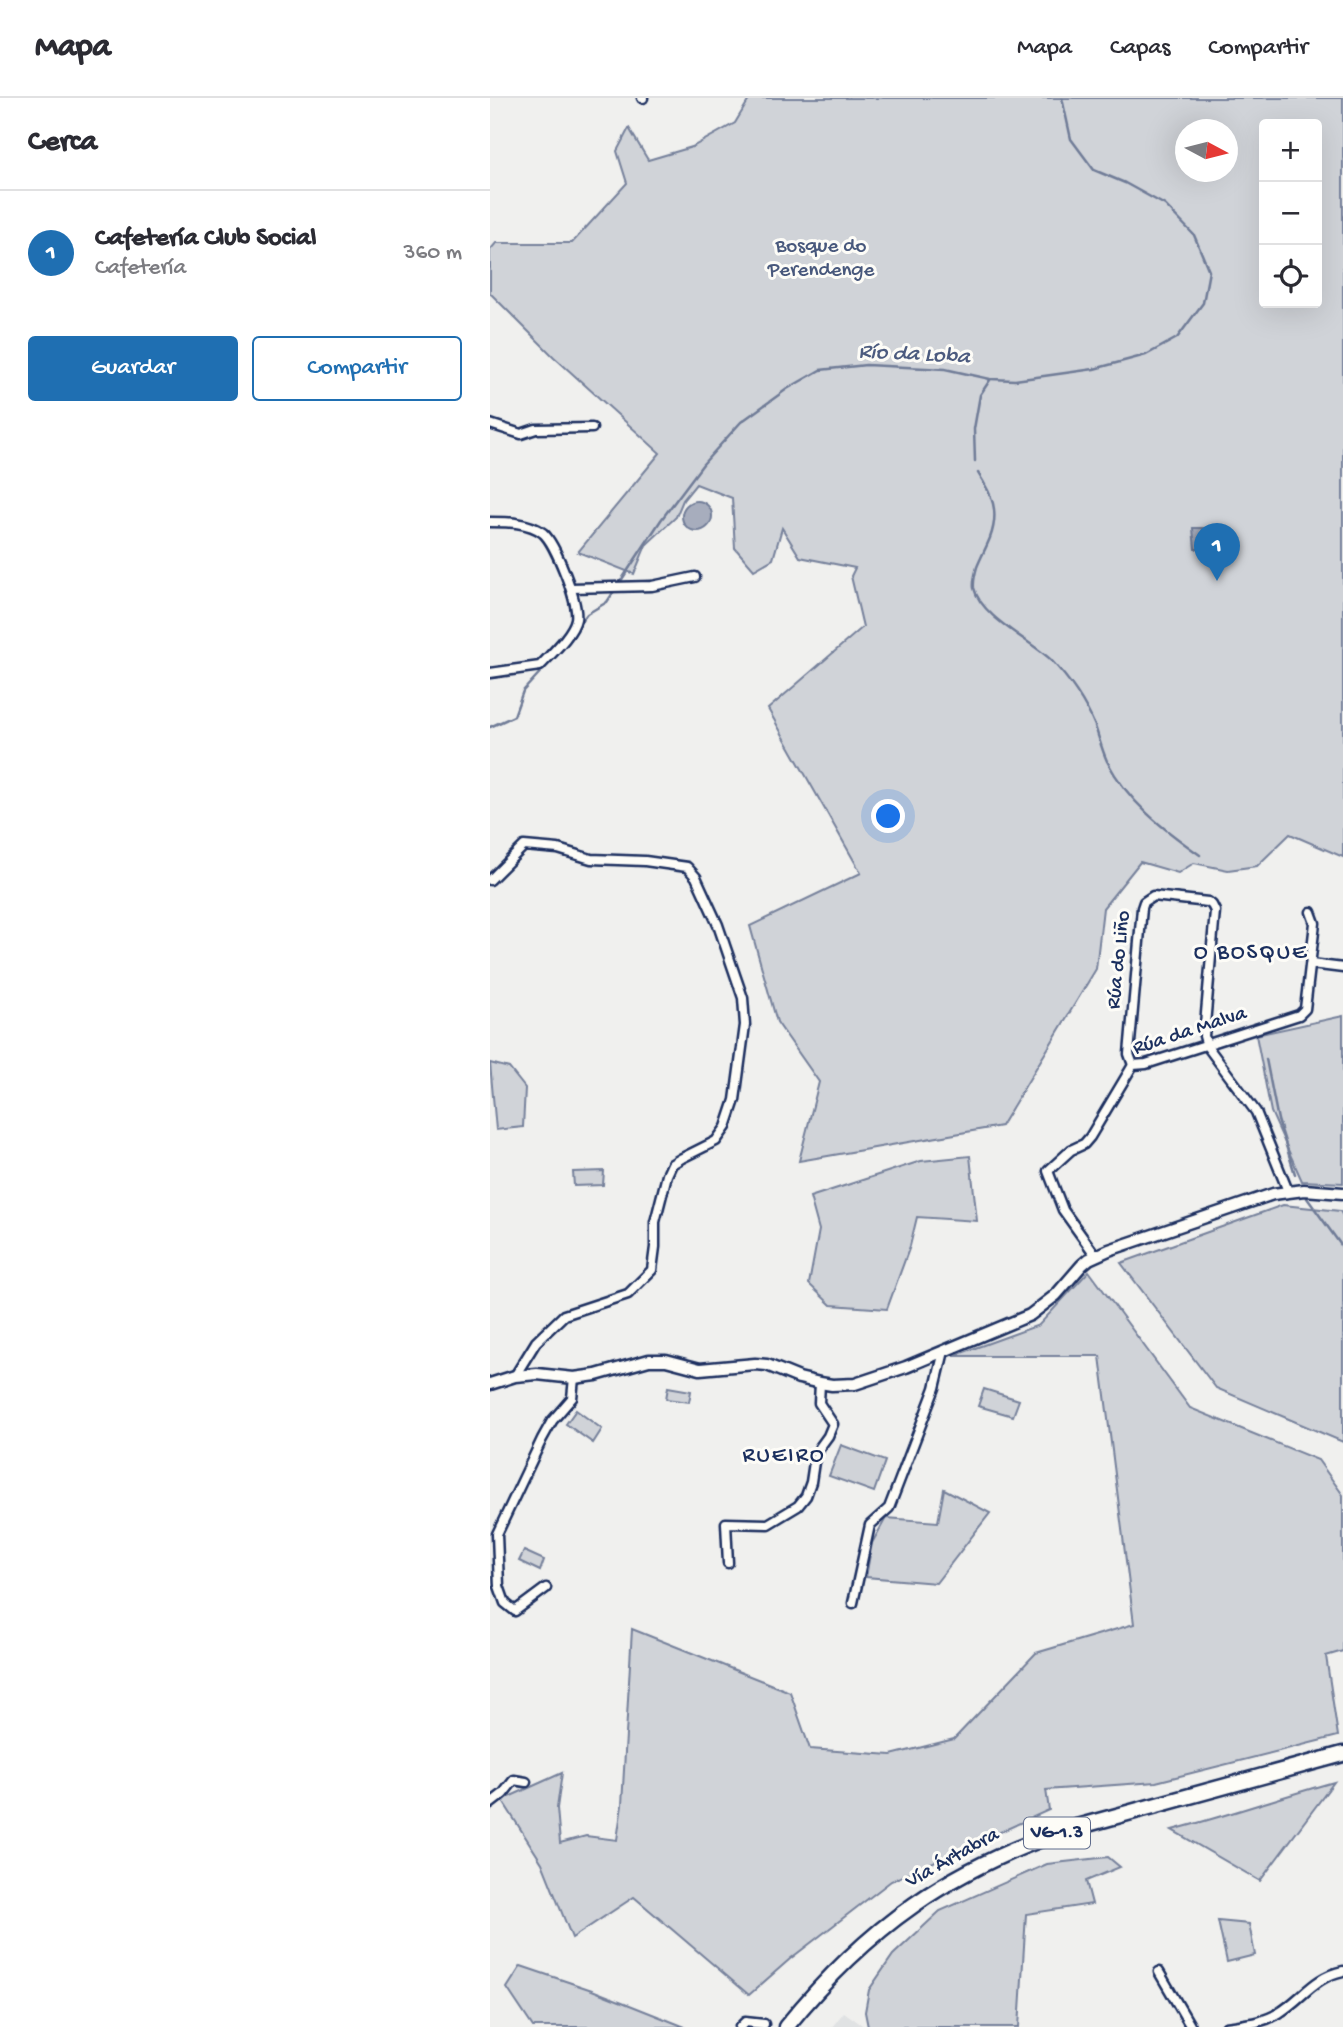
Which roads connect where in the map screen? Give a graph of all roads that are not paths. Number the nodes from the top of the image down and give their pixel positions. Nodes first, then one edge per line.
1 (490, 424) edge
2 (592, 428) dead end
3 (490, 522) edge
4 (695, 577) dead end
5 (571, 588) junction
6 (490, 673) edge
7 (490, 880) edge
8 (1311, 912) dead end
9 (1311, 964) junction
10 (1343, 968) edge
11 (1207, 1046) junction
12 (1133, 1065) junction
13 (1287, 1191) junction
14 (1343, 1193) edge
15 (1096, 1256) junction
16 (944, 1351) junction
17 (514, 1376) junction
18 (574, 1378) junction
19 (820, 1383) junction
20 (490, 1384) edge
21 (728, 1563) dead end
22 (546, 1588) dead end
23 (853, 1603) dead end
24 (1343, 1755) edge
25 (526, 1782) dead end
26 (490, 1804) edge
27 (1343, 1971) edge
28 (1159, 1972) dead end
29 (813, 1994) junction
30 (764, 2024) dead end
31 (740, 2027) edge
32 (779, 2027) edge
33 (786, 2027) edge
34 (1191, 2027) edge
35 (1227, 2027) edge

1 - 2 street
3 - 5 street
4 - 5 street
5 - 6 street
7 - 17 street
8 - 9 street, Rúa da Malva
9 - 10 street
9 - 11 street, Rúa da Malva
11 - 12 street, Rúa da Malva
11 - 12 street, Rúa do Liño
11 - 13 street
12 - 15 street, Rúa da Malva
13 - 14 street
13 - 15 street
15 - 16 street
16 - 19 street
16 - 23 street
17 - 18 street
17 - 20 street
18 - 19 street
18 - 22 street
19 - 21 street
24 - 29 highway, Vía Ártabra / VG-1.3
25 - 26 street
27 - 35 street
28 - 34 street
29 - 32 highway, VG-1.3
29 - 33 highway, Vía Ártabra / VG-1.3
30 - 31 street

